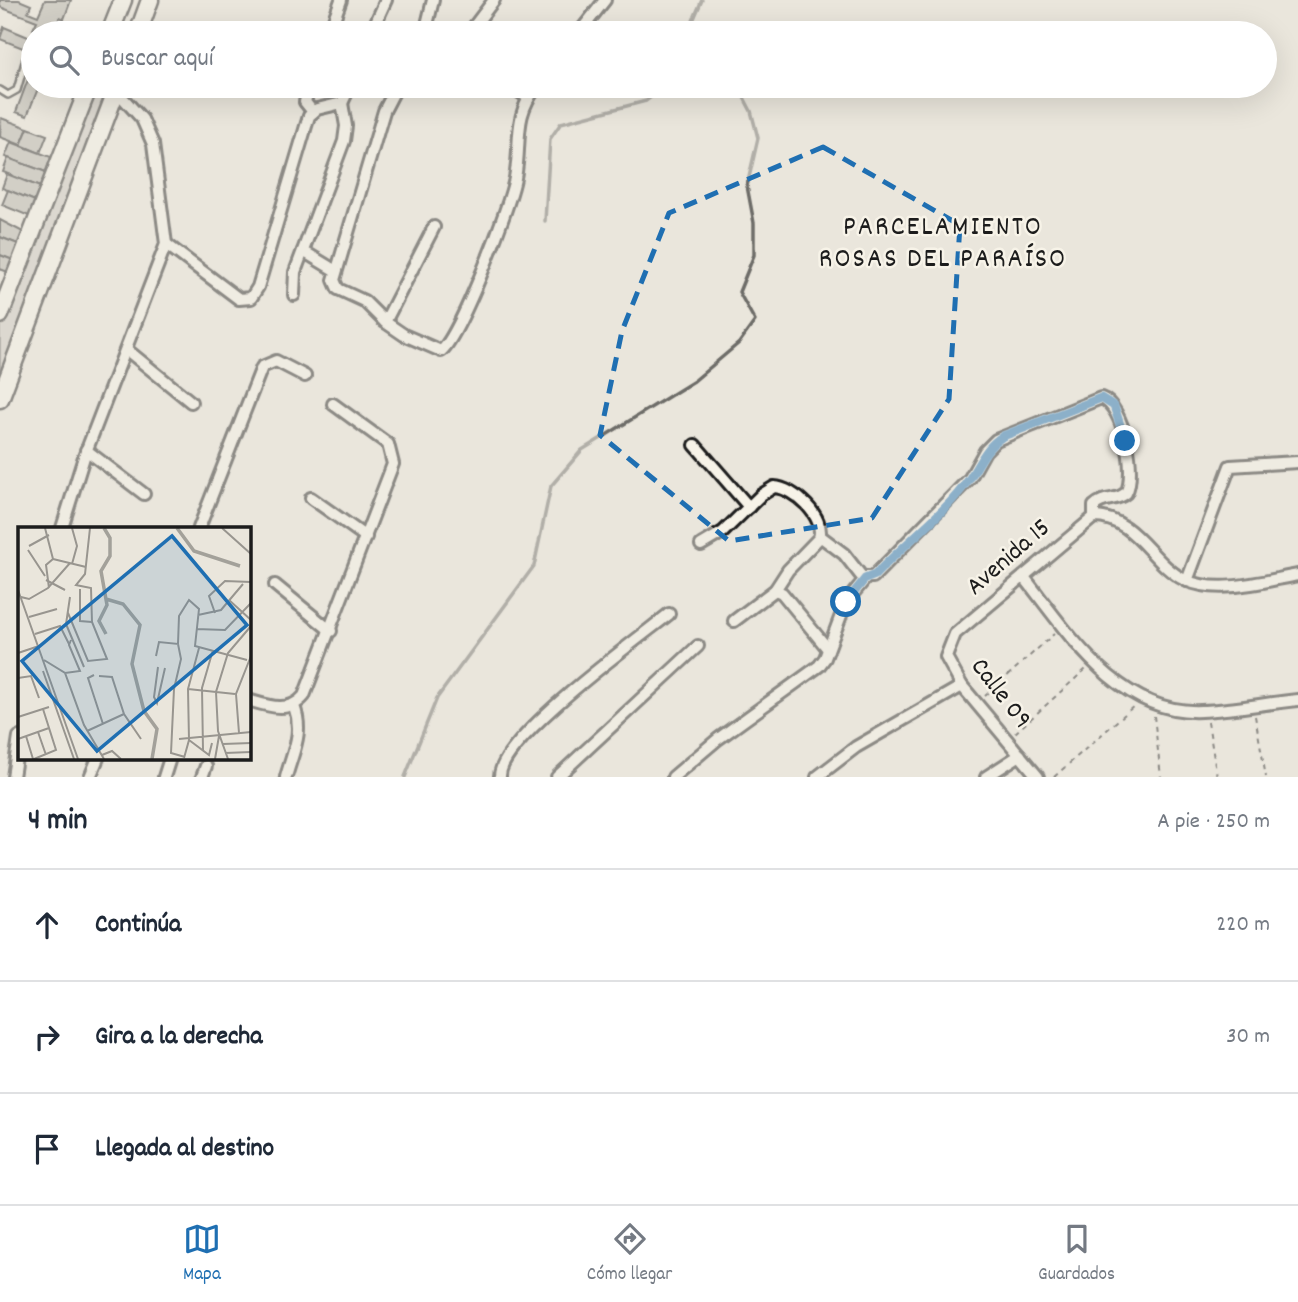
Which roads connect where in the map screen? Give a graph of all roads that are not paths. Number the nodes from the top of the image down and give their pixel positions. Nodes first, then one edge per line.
1 (123, 0) edge
2 (150, 0) edge
3 (341, 0) edge
4 (386, 0) edge
5 (433, 0) edge
6 (494, 0) edge
7 (606, 0) edge
8 (115, 21) edge
9 (142, 21) edge
10 (333, 21) edge
11 (376, 21) edge
12 (428, 21) edge
13 (478, 21) edge
14 (589, 21) edge
15 (21, 76) edge
16 (0, 90) edge
17 (84, 98) edge
18 (113, 98) edge
19 (123, 98) edge
20 (306, 98) edge
21 (344, 98) edge
22 (391, 98) edge
23 (528, 98) edge
24 (342, 103) junction
25 (134, 111) junction
26 (313, 112) junction
27 (106, 117) junction
28 (434, 227) dead end
29 (166, 244) junction
30 (303, 251) junction
31 (336, 271) junction
32 (293, 295) dead end
33 (0, 315) edge
34 (385, 322) junction
35 (127, 350) junction
36 (305, 376) dead end
37 (0, 399) edge
38 (191, 402) dead end
39 (332, 404) dead end
40 (695, 445) dead end
41 (86, 450) junction
42 (1298, 462) edge
43 (144, 494) dead end
44 (311, 498) dead end
45 (749, 507) junction
46 (1094, 517) junction
47 (62, 527) edge
48 (199, 527) edge
49 (820, 536) junction
50 (366, 537) junction
51 (701, 545) dead end
52 (1298, 575) edge
53 (1024, 577) junction
54 (865, 579) junction
55 (1187, 581) junction
56 (275, 585) dead end
57 (775, 590) junction
58 (669, 614) dead end
59 (734, 621) dead end
60 (331, 631) junction
61 (955, 634) joint
62 (698, 646) dead end
63 (828, 649) junction
64 (962, 686) junction
65 (1298, 700) edge
66 (250, 701) edge
67 (294, 706) junction
68 (18, 744) edge
69 (1020, 755) junction
70 (97, 760) edge
71 (169, 760) edge
72 (565, 775) edge
73 (13, 777) edge
74 (90, 777) edge
75 (164, 777) edge
76 (286, 777) edge
77 (500, 777) edge
78 (673, 777) edge
79 (817, 777) edge
80 (986, 777) edge
81 (1038, 777) edge

1 - 8 main road
2 - 9 main road
3 - 10 street
4 - 11 street
5 - 12 street
6 - 13 street
7 - 14 street
15 - 16 lane
17 - 33 main road
18 - 27 main road
19 - 25 street
20 - 26 street
21 - 24 street
22 - 31 street
23 - 34 street
24 - 26 street
24 - 30 street
25 - 27 street
25 - 29 street
26 - 29 street
27 - 37 main road
28 - 34 street
29 - 35 street
30 - 31 street
30 - 32 street
31 - 34 street
35 - 38 street
35 - 41 street
36 - 48 street
39 - 50 street
40 - 45 street
41 - 43 street
41 - 47 street
42 - 55 street
44 - 50 street
45 - 49 street
45 - 51 street
46 - 53 street, Avenida 15
46 - 54 street, Avenida 15
46 - 55 street
49 - 54 street
49 - 57 street
50 - 60 street
52 - 55 street
53 - 61 street, Avenida 15
53 - 65 street
54 - 63 street
56 - 60 street
57 - 59 street
57 - 63 street
58 - 77 street
60 - 67 street
61 - 64 street, Calle 09
62 - 72 street
63 - 78 street
64 - 69 street, Calle 09
64 - 79 street
66 - 67 street
67 - 76 street
68 - 73 street
69 - 80 street
69 - 81 street, Calle 09
70 - 74 street
71 - 75 street

